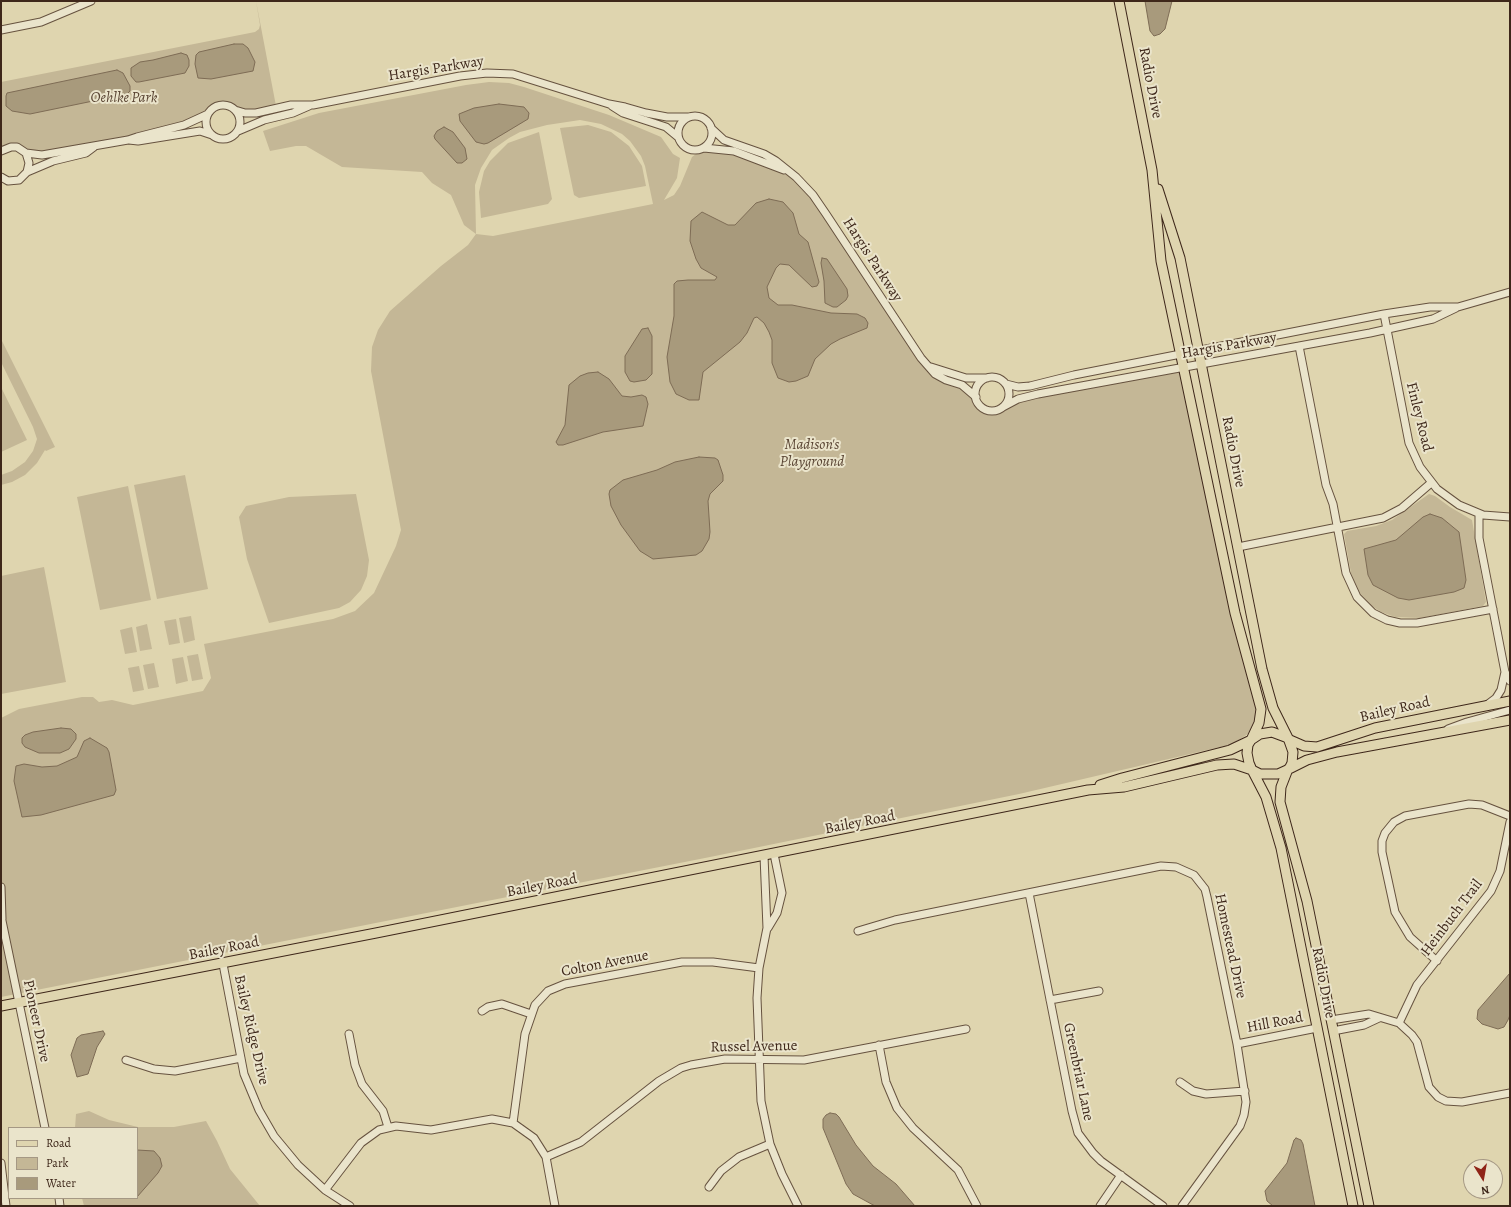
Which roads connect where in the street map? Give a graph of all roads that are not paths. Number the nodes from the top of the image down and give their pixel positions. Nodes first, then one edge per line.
1 (91, 1) edge
2 (1119, 1) edge
3 (1, 30) edge
4 (609, 104) junction
5 (313, 105) junction
6 (235, 110) junction
7 (208, 114) junction
8 (689, 118) junction
9 (711, 128) junction
10 (238, 131) junction
11 (212, 135) junction
12 (678, 137) junction
13 (128, 140) junction
14 (95, 147) junction
15 (704, 148) junction
16 (1, 150) edge
17 (26, 154) junction
18 (1152, 170) junction
19 (788, 171) junction
20 (27, 172) junction
21 (1, 177) edge
22 (1510, 292) edge
23 (1458, 307) junction
24 (1384, 314) junction
25 (1387, 329) junction
26 (1299, 346) junction
27 (1199, 351) junction
28 (1180, 354) junction
29 (1202, 364) junction
30 (931, 367) junction
31 (1183, 367) junction
32 (987, 378) junction
33 (1006, 384) junction
34 (976, 397) junction
35 (1004, 407) junction
36 (1431, 483) junction
37 (1479, 514) junction
38 (1510, 517) edge
39 (1337, 528) junction
40 (1238, 547) junction
41 (1493, 609) junction
42 (1505, 672) junction
43 (1510, 681) edge
44 (1510, 701) edge
45 (1486, 705) junction
46 (1510, 710) edge
47 (1510, 720) edge
48 (1439, 732) junction
49 (1288, 738) junction
50 (1251, 740) junction
51 (1289, 769) junction
52 (1252, 770) junction
53 (1088, 790) junction
54 (1510, 816) edge
55 (1510, 822) edge
56 (769, 855) junction
57 (1, 887) edge
58 (1029, 893) junction
59 (1, 918) edge
60 (768, 928) junction
61 (858, 931) dead end
62 (1436, 961) junction
63 (223, 964) junction
64 (759, 968) junction
65 (1099, 991) dead end
66 (1050, 1000) junction
67 (19, 1003) junction
68 (1, 1006) edge
69 (482, 1011) dead end
70 (531, 1014) junction
71 (1379, 1018) junction
72 (1331, 1020) junction
73 (1399, 1023) junction
74 (1317, 1028) junction
75 (966, 1029) dead end
76 (1333, 1031) junction
77 (349, 1034) dead end
78 (1237, 1044) junction
79 (878, 1046) junction
80 (241, 1058) junction
81 (126, 1060) dead end
82 (760, 1060) junction
83 (1180, 1082) dead end
84 (1245, 1091) junction
85 (1510, 1093) edge
86 (513, 1123) junction
87 (44, 1127) edge
88 (388, 1127) junction
89 (770, 1144) junction
90 (546, 1157) junction
91 (1, 1163) edge
92 (1121, 1176) junction
93 (709, 1187) dead end
94 (325, 1190) junction
95 (6, 1206) edge
96 (350, 1206) edge
97 (555, 1206) edge
98 (798, 1206) edge
99 (977, 1206) edge
100 (1100, 1206) edge
101 (1163, 1206) edge
102 (1182, 1206) edge
103 (1353, 1206) edge
104 (1369, 1206) edge

1 - 3 street
2 - 18 main road, Radio Drive
4 - 5 street, Hargis Parkway
4 - 8 street, Hargis Parkway
4 - 12 street, Hargis Parkway
5 - 6 street, Hargis Parkway
5 - 10 street, Hargis Parkway
6 - 7 street
6 - 10 street
7 - 11 street
7 - 13 street
8 - 9 street
8 - 12 street
9 - 15 street
9 - 19 street, Hargis Parkway
10 - 11 street
11 - 13 street
12 - 15 street
13 - 14 street
14 - 17 street
14 - 20 street
15 - 19 street, Hargis Parkway
16 - 17 street
17 - 20 street
18 - 27 main road, Radio Drive
18 - 28 main road, Radio Drive
19 - 30 street, Hargis Parkway
20 - 21 street
22 - 23 street, Hargis Parkway
23 - 24 street, Hargis Parkway
23 - 25 street, Hargis Parkway
24 - 25 street, Finley Road
24 - 27 street, Hargis Parkway
25 - 26 street, Hargis Parkway
25 - 36 street, Finley Road
26 - 29 street, Hargis Parkway
26 - 39 street
27 - 28 street, Hargis Parkway
27 - 29 main road, Radio Drive
28 - 31 main road, Radio Drive
28 - 33 street, Hargis Parkway
29 - 31 street, Hargis Parkway
29 - 40 main road, Radio Drive
30 - 32 street, Hargis Parkway
30 - 34 street, Hargis Parkway
31 - 35 street, Hargis Parkway
31 - 50 main road, Radio Drive
32 - 33 street
32 - 34 street
33 - 35 street
34 - 35 street
36 - 37 street, Finley Road
36 - 39 street
37 - 38 street, Finley Road
37 - 41 street
39 - 40 street
39 - 41 street
40 - 49 main road, Radio Drive
41 - 42 street
42 - 43 street
42 - 45 street
44 - 45 main road, Bailey Road
45 - 49 main road, Bailey Road
46 - 48 street
47 - 48 main road, Bailey Road
48 - 51 main road, Bailey Road
49 - 50 main road
49 - 51 main road
50 - 52 main road
50 - 53 main road, Bailey Road
51 - 52 main road
51 - 72 main road, Radio Drive
52 - 53 main road, Bailey Road
52 - 74 main road, Radio Drive
53 - 56 main road, Bailey Road
54 - 62 street
55 - 62 street, Heinbuch Trail
56 - 60 street
56 - 60 street
56 - 63 main road, Bailey Road
57 - 59 street, Pioneer Drive
58 - 61 street, Homestead Drive
58 - 66 street, Greenbriar Lane
58 - 78 street, Homestead Drive
59 - 67 street, Pioneer Drive
60 - 64 street
62 - 73 street, Heinbuch Trail
63 - 67 main road, Bailey Road
63 - 80 street, Bailey Ridge Drive
64 - 70 street, Colton Avenue
64 - 82 street
65 - 66 street
66 - 92 street, Greenbriar Lane
67 - 68 main road, Bailey Road
67 - 87 street, Pioneer Drive
69 - 70 street
70 - 86 street, Colton Avenue
71 - 72 street
71 - 73 street
71 - 76 street
72 - 76 main road, Radio Drive
73 - 85 street
74 - 78 street, Hill Road
74 - 103 main road, Radio Drive
75 - 79 street, Russel Avenue
76 - 104 main road, Radio Drive
77 - 88 street
78 - 84 street, Homestead Drive
79 - 82 street, Russel Avenue
79 - 99 street
80 - 81 street
80 - 94 street, Bailey Ridge Drive
82 - 89 street
82 - 90 street, Russel Avenue
83 - 84 street
84 - 102 street, Homestead Drive
86 - 88 street
86 - 90 street
88 - 94 street
89 - 93 street
89 - 98 street
90 - 97 street
91 - 95 street
92 - 100 street
92 - 101 street, Greenbriar Lane
94 - 96 street, Bailey Ridge Drive

